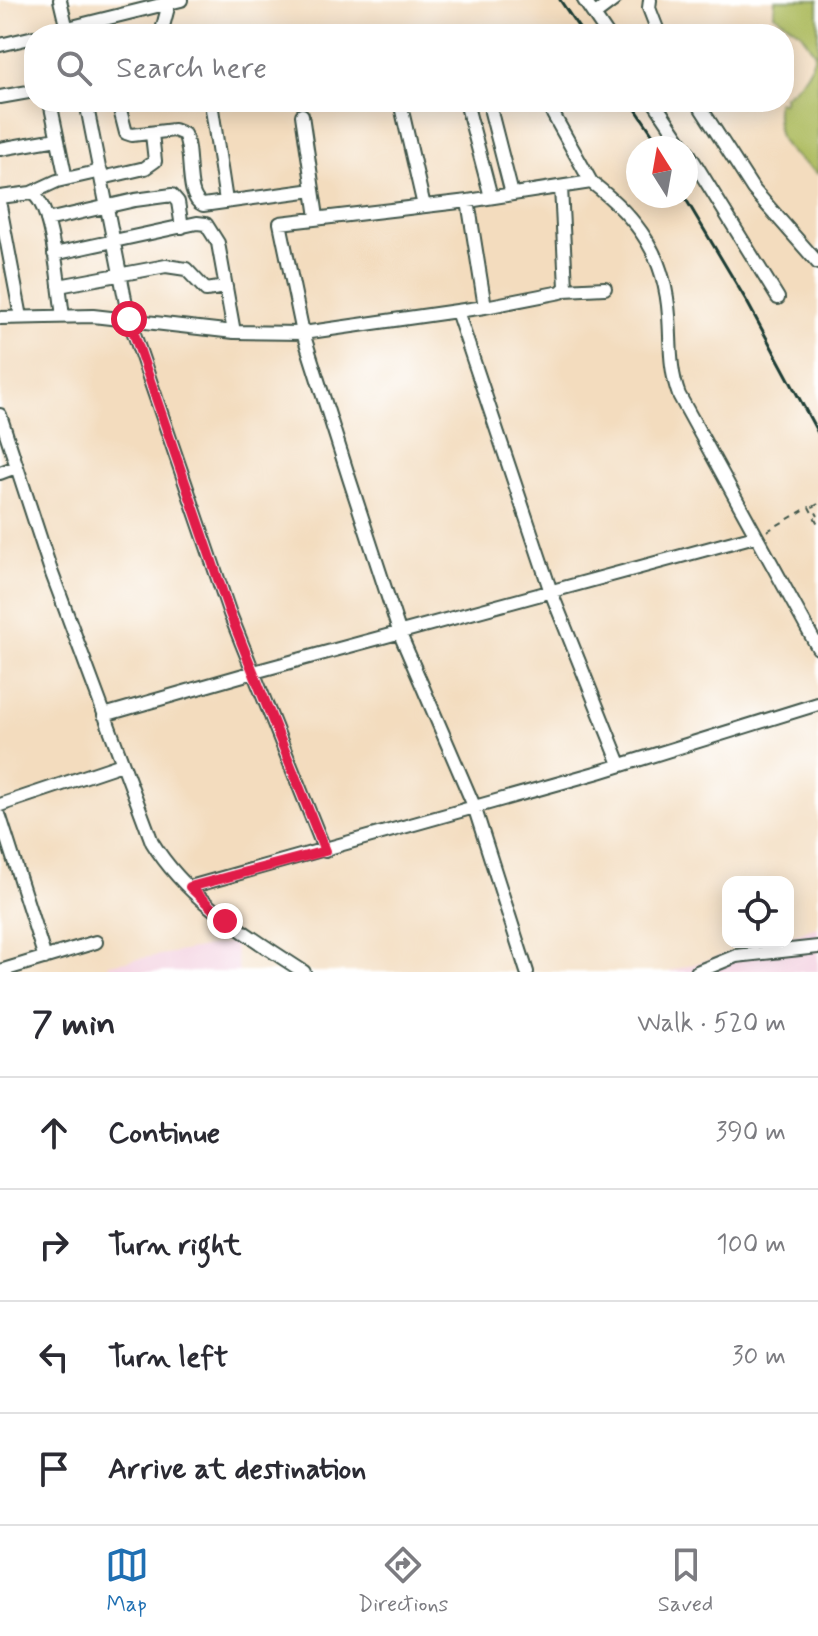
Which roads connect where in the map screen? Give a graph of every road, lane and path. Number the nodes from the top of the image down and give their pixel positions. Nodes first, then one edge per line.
1 (60, 0) edge
2 (170, 0) edge
3 (181, 0) edge
4 (584, 0) edge
5 (614, 0) edge
6 (650, 0) edge
7 (594, 15) junction
8 (65, 24) edge
9 (90, 24) edge
10 (164, 24) edge
11 (600, 24) edge
12 (655, 24) edge
13 (24, 39) edge
14 (0, 45) edge
15 (24, 93) edge
16 (0, 97) edge
17 (52, 112) edge
18 (88, 112) edge
19 (121, 112) edge
20 (212, 112) edge
21 (402, 112) edge
22 (469, 112) edge
23 (491, 112) dead end
24 (661, 112) edge
25 (703, 112) edge
26 (553, 114) dead end
27 (302, 115) dead end
28 (152, 134) junction
29 (678, 136) edge
30 (57, 139) junction
31 (0, 149) edge
32 (698, 168) edge
33 (102, 174) junction
34 (66, 179) junction
35 (591, 182) junction
36 (561, 187) junction
37 (313, 190) junction
38 (31, 193) junction
39 (512, 194) junction
40 (0, 197) edge
41 (491, 197) junction
42 (226, 201) junction
43 (468, 201) junction
44 (0, 206) edge
45 (424, 206) junction
46 (108, 207) junction
47 (317, 217) junction
48 (47, 220) junction
49 (182, 227) junction
50 (115, 242) junction
51 (54, 254) junction
52 (818, 263) edge
53 (121, 273) junction
54 (59, 286) junction
55 (226, 287) junction
56 (605, 288) dead end
57 (564, 290) junction
58 (778, 298) dead end
59 (485, 307) junction
60 (457, 311) junction
61 (63, 316) junction
62 (21, 317) junction
63 (0, 318) edge
64 (129, 319) junction
65 (234, 332) junction
66 (303, 333) junction
67 (0, 415) edge
68 (16, 467) junction
69 (0, 473) edge
70 (818, 504) edge
71 (818, 516) edge
72 (818, 524) edge
73 (755, 536) junction
74 (551, 592) junction
75 (400, 634) junction
76 (818, 648) edge
77 (254, 672) junction
78 (818, 704) edge
79 (104, 715) junction
80 (122, 764) junction
81 (620, 764) junction
82 (0, 805) edge
83 (474, 806) junction
84 (0, 817) edge
85 (325, 851) junction
86 (190, 887) junction
87 (96, 942) dead end
88 (818, 947) edge
89 (45, 958) junction
90 (0, 971) edge
91 (304, 972) edge
92 (527, 972) edge
93 (697, 972) edge

1 - 8 street
2 - 3 street
2 - 9 street
2 - 10 street
4 - 7 street
5 - 7 street
6 - 12 street
7 - 11 street
13 - 14 street
15 - 16 street
17 - 30 street
18 - 33 street
19 - 28 street
20 - 42 street
21 - 45 street
22 - 41 street
23 - 39 street
24 - 29 street
25 - 52 street
26 - 35 street
27 - 37 street
28 - 33 street
28 - 42 street
30 - 31 street
30 - 34 street
32 - 58 street
33 - 34 street
33 - 46 street
34 - 38 street
35 - 36 street
35 - 73 street
36 - 39 street
36 - 57 street
37 - 42 street
37 - 47 street
38 - 40 street
38 - 48 street
39 - 41 street
41 - 43 street
43 - 45 street
43 - 59 street
44 - 62 street
45 - 47 street
46 - 48 street
46 - 49 street
46 - 50 street
47 - 66 street
48 - 51 street
49 - 50 street
49 - 55 street
50 - 51 street
50 - 53 street
51 - 54 street
53 - 54 street
53 - 55 street
53 - 64 street
54 - 61 street
55 - 65 street
56 - 57 street
57 - 59 street
59 - 60 street
60 - 66 street
60 - 74 street
61 - 62 street
61 - 64 street
62 - 63 street
64 - 65 street
64 - 77 street
65 - 66 street
66 - 75 street
67 - 68 street
68 - 69 street
68 - 79 street
70 - 71 path
72 - 73 path
73 - 74 street
73 - 76 street
74 - 75 street
74 - 81 street
75 - 77 street
75 - 83 street
77 - 79 street
77 - 85 street
78 - 81 street
79 - 80 street
80 - 82 street
80 - 86 street
81 - 83 street
83 - 85 street
83 - 92 street
84 - 89 street
85 - 86 street
86 - 91 street
87 - 89 street
88 - 93 street
89 - 90 street

